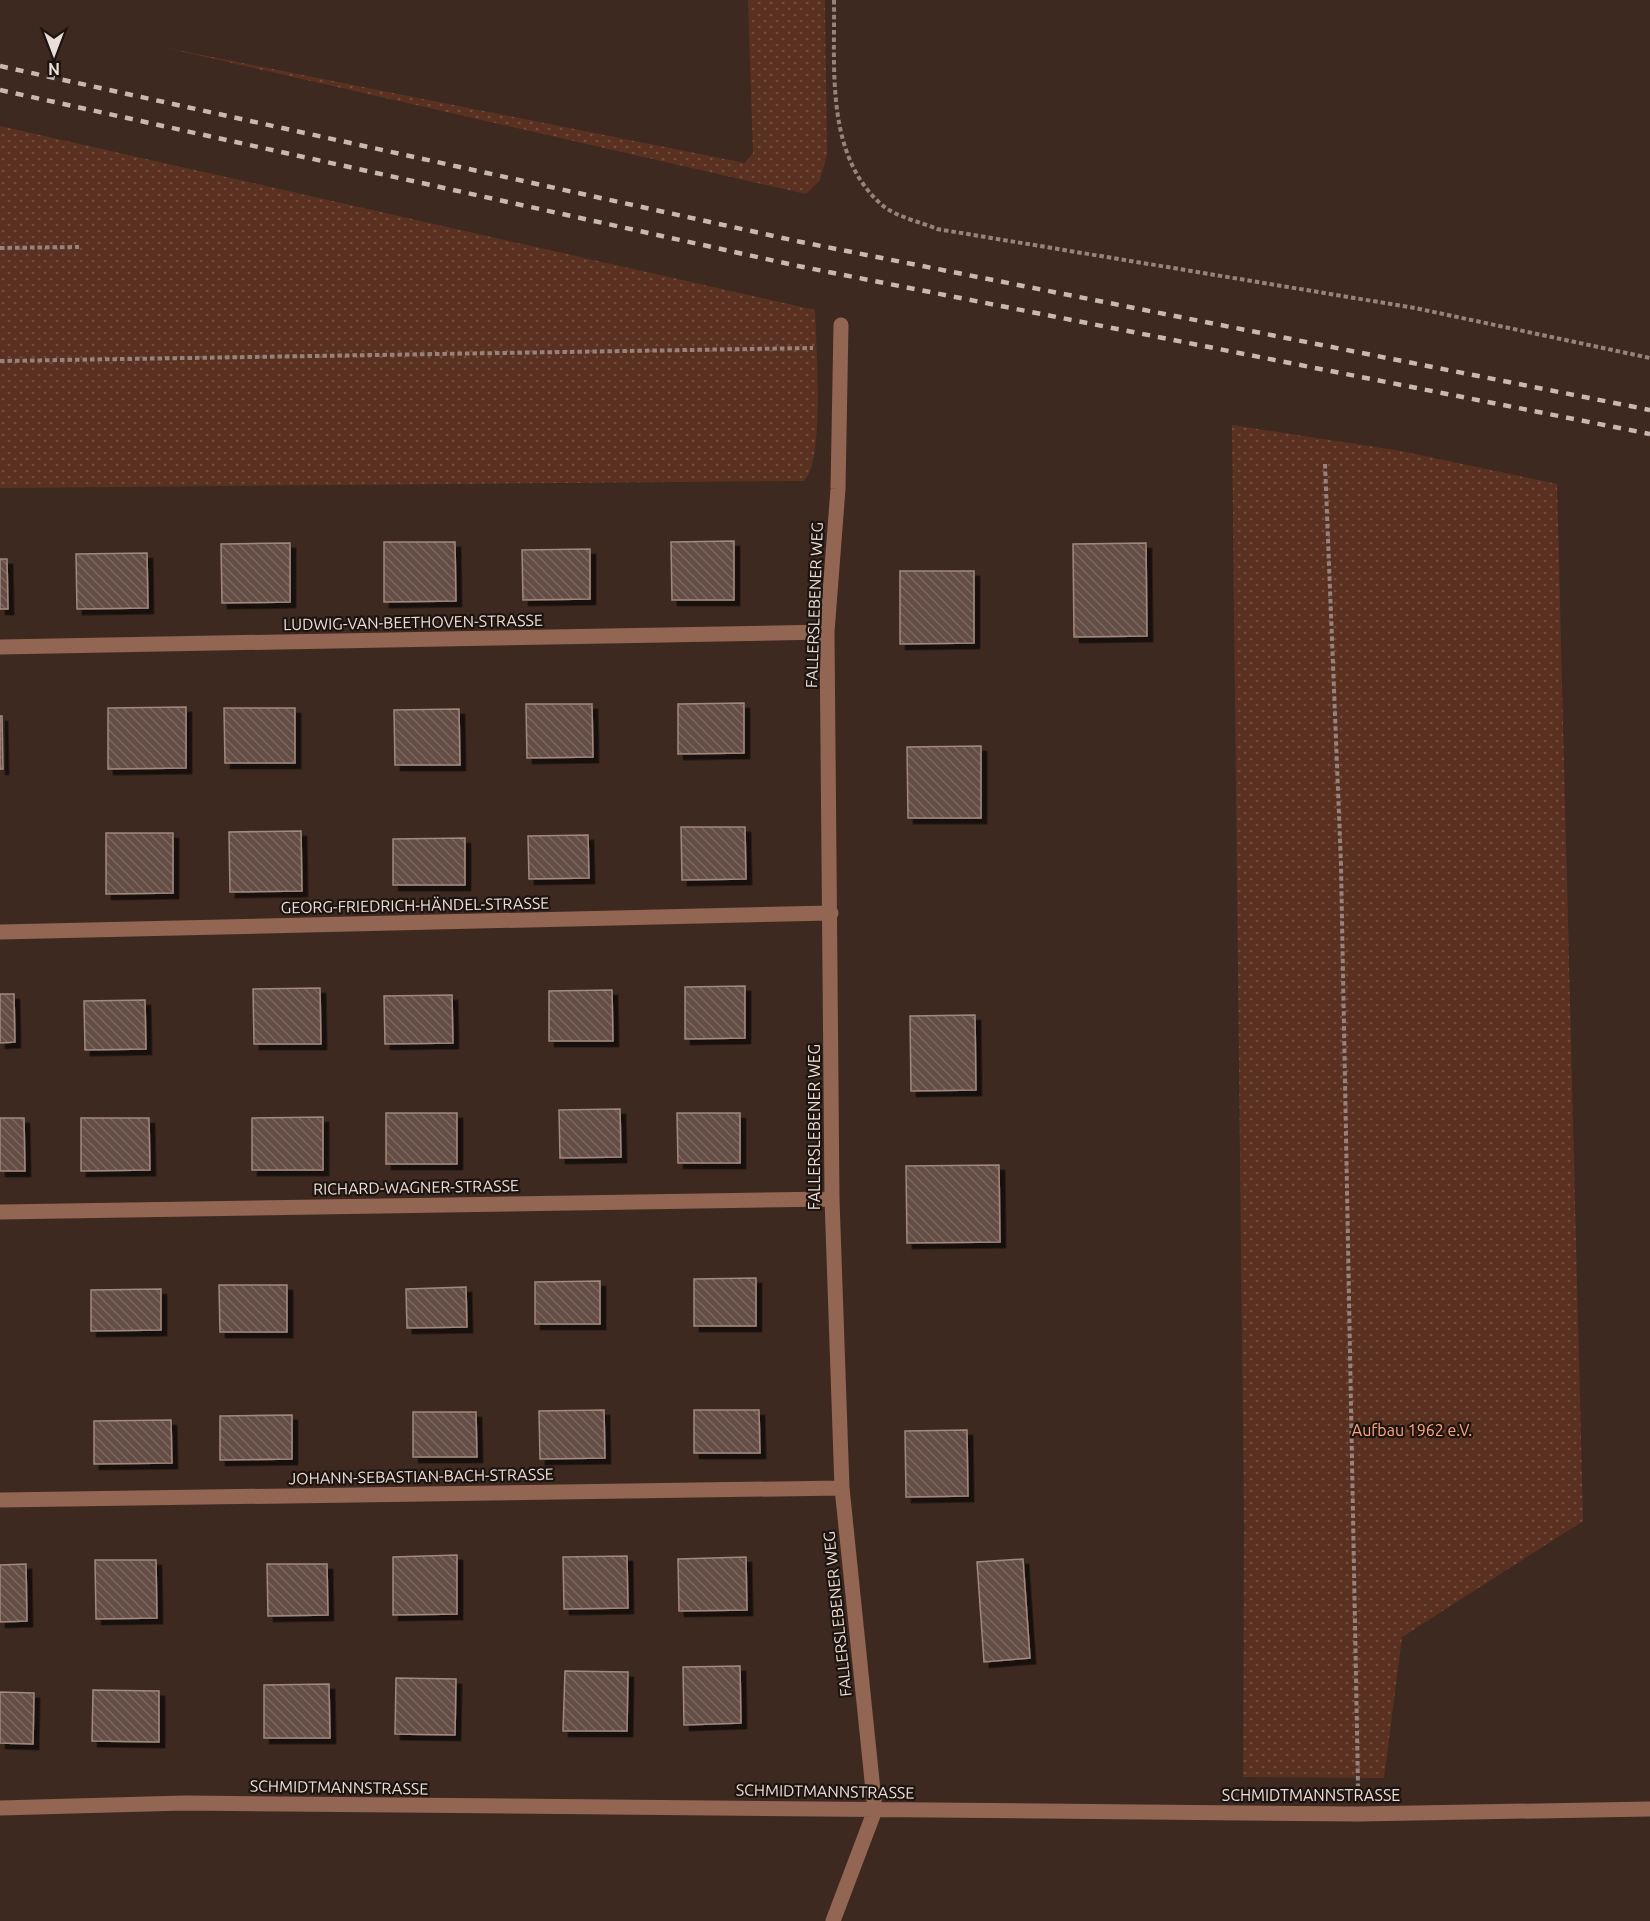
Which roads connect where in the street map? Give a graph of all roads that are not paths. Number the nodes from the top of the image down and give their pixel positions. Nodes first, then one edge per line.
1 (841, 325) dead end
2 (827, 632) junction
3 (0, 647) edge
4 (831, 913) junction
5 (0, 932) edge
6 (832, 1199) junction
7 (0, 1212) edge
8 (842, 1488) junction
9 (0, 1500) edge
10 (0, 1808) edge
11 (1650, 1809) edge
12 (875, 1810) junction
13 (833, 1921) edge

1 - 2 street, FALLERSLEBENER WEG
2 - 3 street, LUDWIG-VAN-BEETHOVEN-STRASSE
2 - 4 street, FALLERSLEBENER WEG
4 - 5 street, GEORG-FRIEDRICH-HÄNDEL-STRASSE
4 - 6 street, FALLERSLEBENER WEG
6 - 7 street, RICHARD-WAGNER-STRASSE
6 - 8 street, FALLERSLEBENER WEG
8 - 9 street, JOHANN-SEBASTIAN-BACH-STRASSE
8 - 12 street, FALLERSLEBENER WEG
10 - 12 street, SCHMIDTMANNSTRASSE
11 - 12 street, SCHMIDTMANNSTRASSE
12 - 13 street, FALLERSLEBENER WEG

